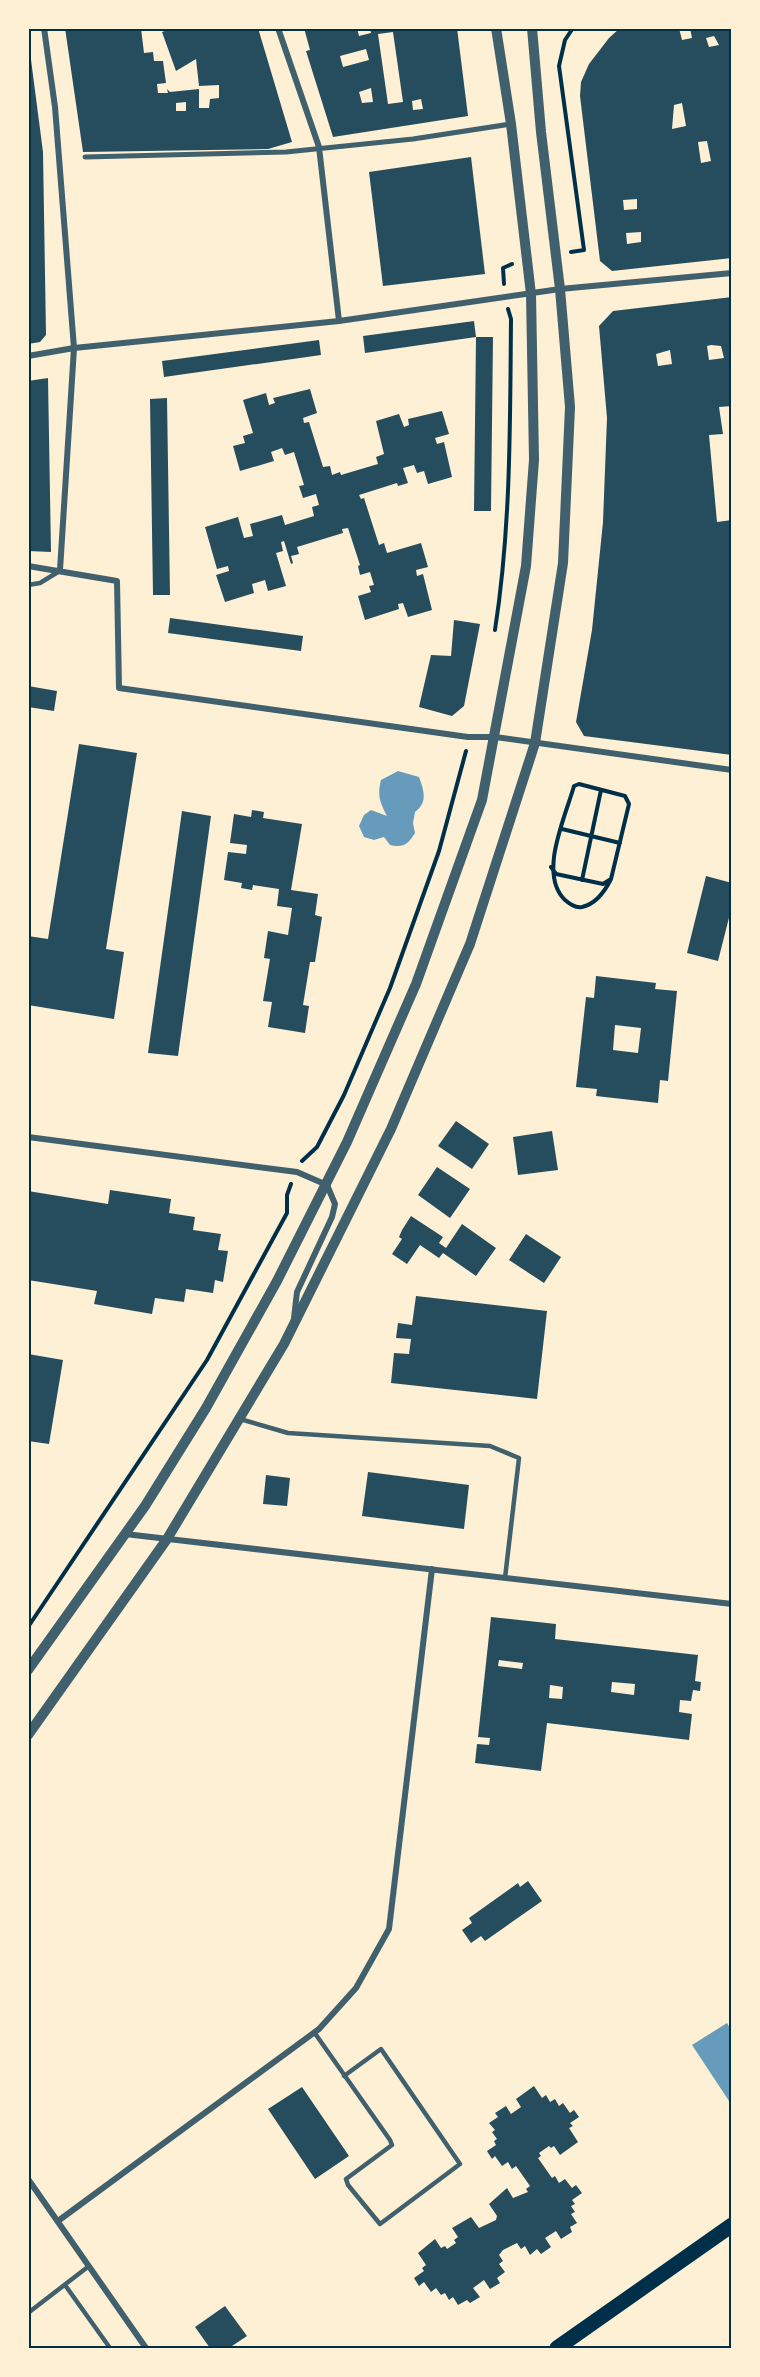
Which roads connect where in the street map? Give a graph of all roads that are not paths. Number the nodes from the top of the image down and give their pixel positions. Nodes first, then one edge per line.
1 (44, 28) edge
2 (278, 28) edge
3 (531, 28) edge
4 (499, 31) edge
5 (511, 124) junction
6 (319, 147) junction
7 (85, 157) dead end
8 (732, 273) edge
9 (560, 289) junction
10 (531, 294) junction
11 (339, 321) junction
12 (74, 348) junction
13 (28, 356) edge
14 (28, 566) edge
15 (60, 570) junction
16 (28, 585) edge
17 (495, 737) junction
18 (535, 742) junction
19 (732, 770) edge
20 (28, 1137) edge
21 (327, 1185) junction
22 (293, 1324) junction
23 (240, 1419) junction
24 (125, 1534) junction
25 (167, 1539) junction
26 (432, 1569) junction
27 (505, 1578) junction
28 (732, 1604) edge
29 (28, 1670) edge
30 (28, 1735) edge
31 (314, 2032) junction
32 (344, 2076) junction
33 (28, 2179) edge
34 (58, 2222) junction
35 (732, 2224) edge
36 (89, 2266) junction
37 (65, 2285) junction
38 (28, 2313) edge
39 (110, 2349) edge
40 (146, 2349) edge
41 (557, 2349) edge

1 - 12 street
2 - 6 street
3 - 9 street
4 - 5 street
5 - 6 street
5 - 10 street
6 - 7 street
6 - 11 street
8 - 9 street
9 - 10 street
9 - 18 street
10 - 11 street
10 - 17 street
11 - 12 street
12 - 13 street
12 - 15 street
14 - 15 street
15 - 16 lane
15 - 17 street
17 - 18 street
17 - 21 street
18 - 19 street
18 - 22 street
20 - 21 street
21 - 22 street
21 - 24 street
22 - 23 street
23 - 25 street
23 - 27 lane
24 - 25 street
24 - 29 street
25 - 26 street
25 - 30 street
26 - 27 street
26 - 31 street
27 - 28 street
31 - 32 lane
31 - 34 street
32 - 32 lane
33 - 34 street
34 - 36 street
35 - 41 main road
36 - 37 lane
36 - 40 street
37 - 38 lane
37 - 39 lane

